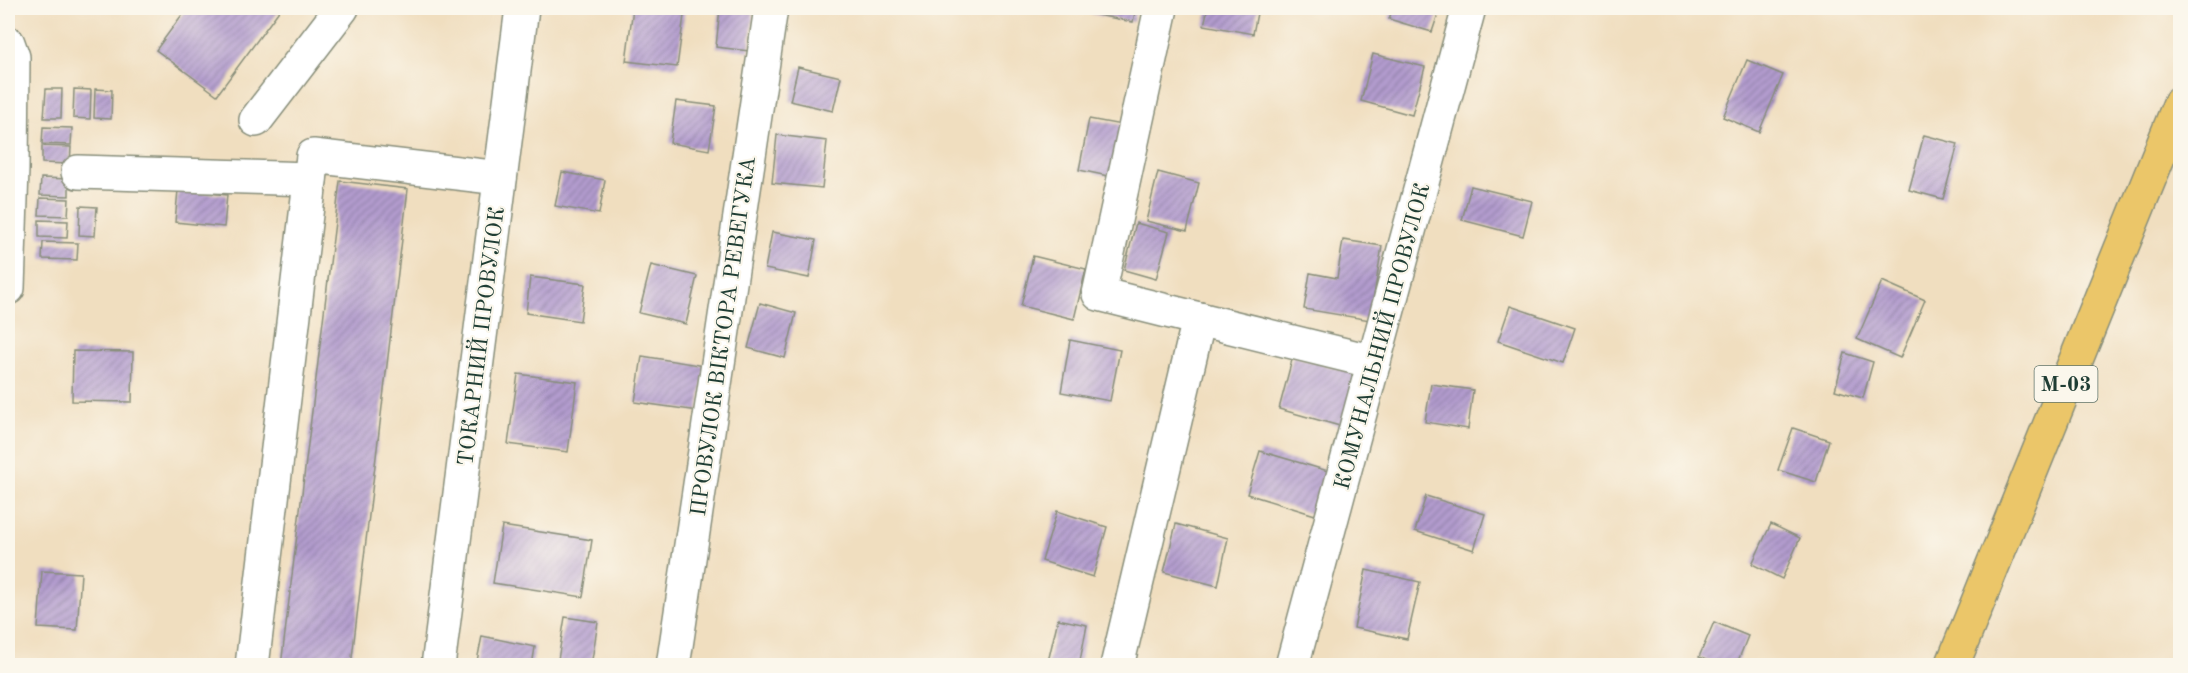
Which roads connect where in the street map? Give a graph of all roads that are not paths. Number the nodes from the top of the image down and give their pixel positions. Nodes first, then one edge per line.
1 (342, 8) edge
2 (522, 8) edge
3 (771, 8) edge
4 (1161, 8) edge
5 (1469, 8) edge
6 (8, 43) edge
7 (2181, 103) edge
8 (256, 120) dead end
9 (78, 172) dead end
10 (500, 178) junction
11 (310, 179) junction
12 (8, 288) edge
13 (1199, 319) junction
14 (1374, 362) junction
15 (252, 666) edge
16 (438, 666) edge
17 (673, 666) edge
18 (1117, 666) edge
19 (1292, 666) edge
20 (1952, 666) edge

1 - 8 street
2 - 10 street, ТОКАРНИЙ ПРОВУЛОК
3 - 17 street, ПРОВУЛОК ВІКТОРА РЕВЕГУКА
4 - 13 street
5 - 14 street, КОМУНАЛЬНИЙ ПРОВУЛОК
6 - 12 street
7 - 20 highway, М-03
9 - 11 street
10 - 11 street
10 - 16 street, ТОКАРНИЙ ПРОВУЛОК
11 - 15 street
13 - 14 street
13 - 18 street
14 - 19 street, КОМУНАЛЬНИЙ ПРОВУЛОК

